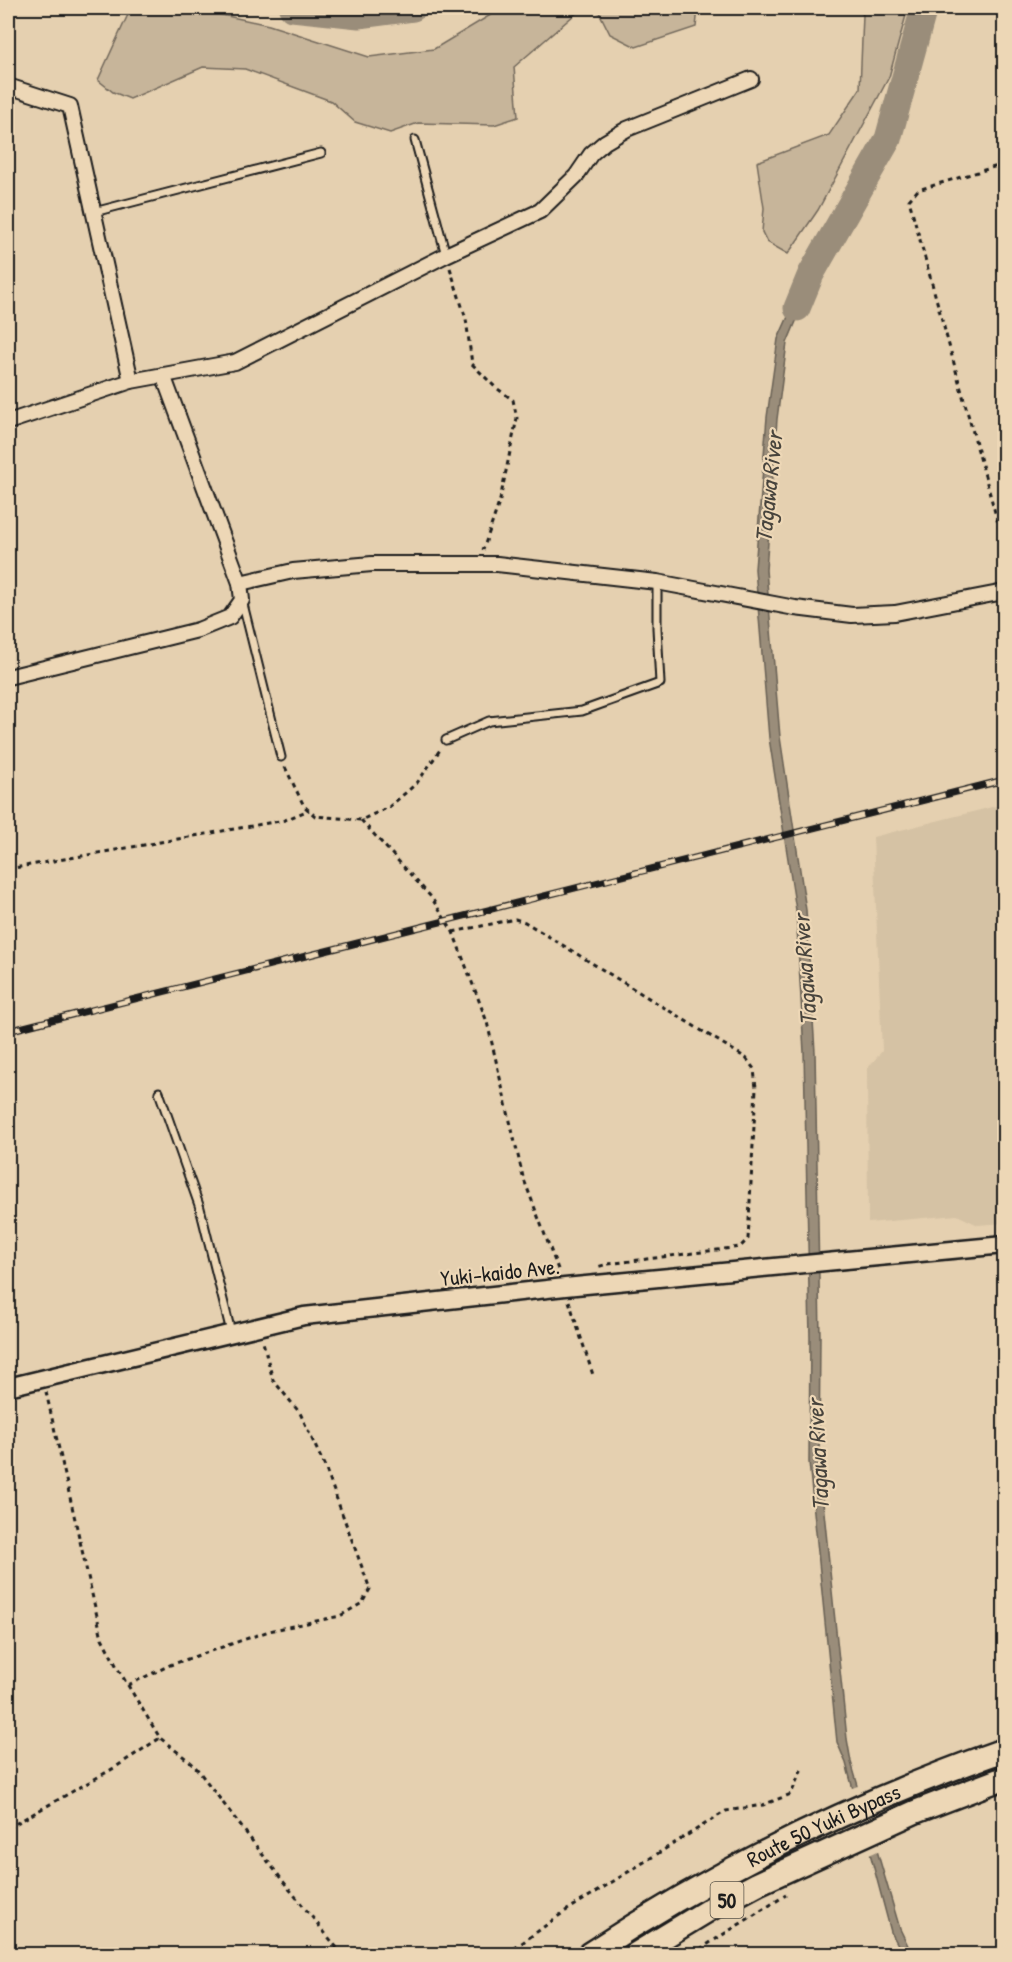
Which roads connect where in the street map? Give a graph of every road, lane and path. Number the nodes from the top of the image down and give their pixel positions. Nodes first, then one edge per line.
1 (751, 80) dead end
2 (8, 86) edge
3 (415, 140) dead end
4 (321, 153) dead end
5 (1005, 164) edge
6 (94, 212) junction
7 (446, 255) junction
8 (163, 375) junction
9 (131, 381) junction
10 (8, 422) edge
11 (1005, 546) edge
12 (478, 563) junction
13 (657, 582) junction
14 (240, 583) junction
15 (1005, 592) edge
16 (242, 600) junction
17 (8, 677) edge
18 (446, 740) joint
19 (281, 757) joint
20 (309, 810) junction
21 (361, 820) junction
22 (8, 869) edge
23 (453, 932) junction
24 (159, 1092) dead end
25 (1005, 1245) edge
26 (588, 1270) dead end
27 (564, 1285) junction
28 (259, 1326) junction
29 (231, 1332) junction
30 (594, 1378) dead end
31 (42, 1379) junction
32 (8, 1387) edge
33 (128, 1686) junction
34 (160, 1738) junction
35 (1005, 1750) edge
36 (802, 1768) dead end
37 (1005, 1778) edge
38 (8, 1828) edge
39 (786, 1895) dead end
40 (342, 1954) edge
41 (507, 1954) edge
42 (590, 1954) edge
43 (636, 1954) edge
44 (692, 1954) edge

1 - 7 street
2 - 6 street
3 - 7 lane
4 - 6 lane
5 - 11 path
6 - 9 street
7 - 8 street
7 - 12 path
8 - 9 street
8 - 14 street
9 - 10 street
12 - 13 street
12 - 14 street
13 - 15 street
13 - 18 lane
14 - 16 street
16 - 17 street
16 - 19 lane
18 - 21 path
19 - 20 path
20 - 21 path
20 - 22 path
21 - 23 path
23 - 26 path
23 - 27 path
24 - 29 lane
25 - 27 street, Yuki-kaido Ave.
27 - 28 street, Yuki-kaido Ave.
27 - 30 path
28 - 29 street, Yuki-kaido Ave.
28 - 33 path
29 - 31 street, Yuki-kaido Ave.
31 - 32 street, Yuki-kaido Ave.
31 - 33 path
33 - 34 path
34 - 38 path
34 - 40 path
35 - 42 highway, Route 50 Yuki Bypass / 50
36 - 41 path
37 - 43 highway, Route 50 Yuki Bypass / 50
39 - 44 path

